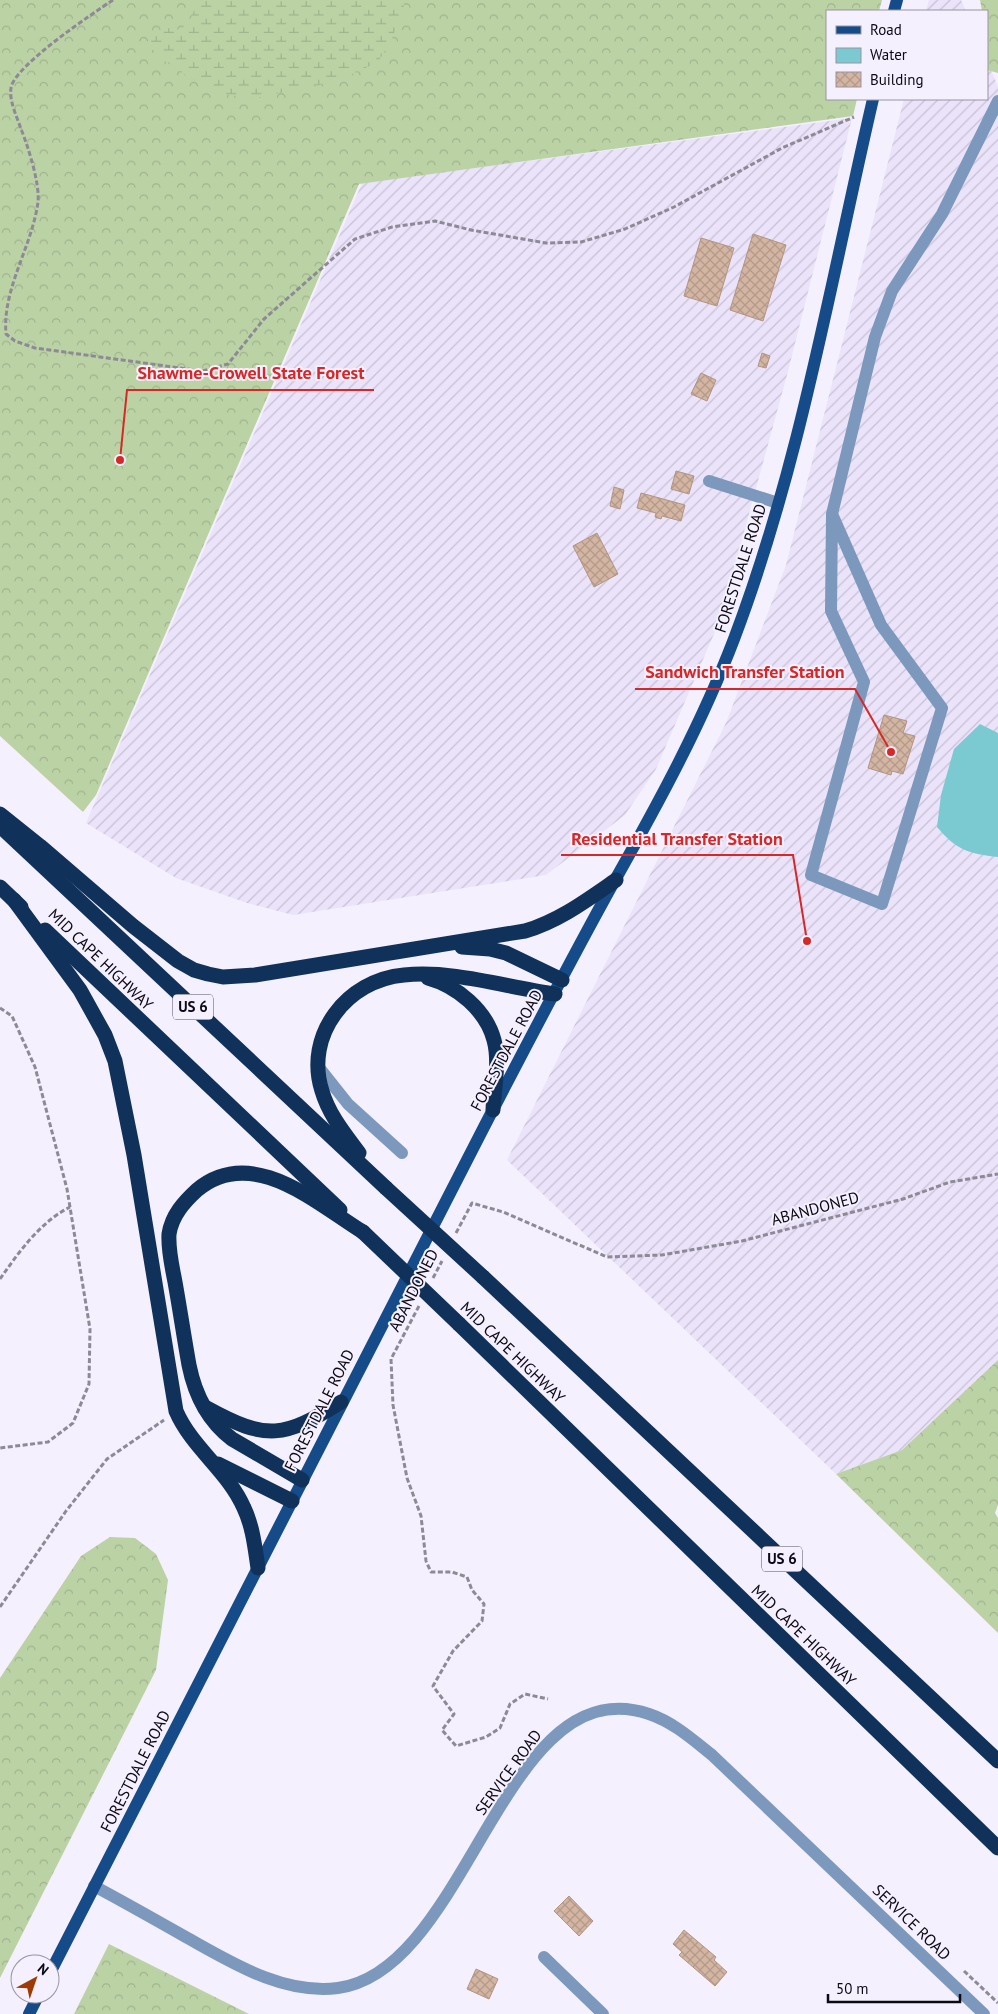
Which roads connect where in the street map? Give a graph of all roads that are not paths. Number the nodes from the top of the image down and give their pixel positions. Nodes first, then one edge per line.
1 (873, 100) edge
2 (998, 100) edge
3 (708, 481) dead end
4 (778, 503) junction
5 (832, 514) junction
6 (0, 814) edge
7 (0, 826) edge
8 (616, 880) junction
9 (0, 887) edge
10 (14, 900) junction
11 (436, 946) junction
12 (420, 976) junction
13 (562, 980) junction
14 (555, 994) junction
15 (317, 1065) junction
16 (493, 1110) junction
17 (402, 1153) dead end
18 (386, 1188) junction
19 (363, 1232) junction
20 (340, 1402) junction
21 (202, 1405) junction
22 (208, 1458) junction
23 (302, 1480) junction
24 (292, 1501) junction
25 (258, 1568) junction
26 (905, 1675) junction
27 (998, 1756) edge
28 (998, 1761) edge
29 (998, 1848) edge
30 (94, 1886) junction
31 (60, 1954) edge
32 (544, 1957) dead end
33 (603, 2014) edge
34 (984, 2014) edge

1 - 4 main road, FORESTDALE ROAD
2 - 5 street
3 - 4 street
4 - 8 main road, FORESTDALE ROAD
5 - 5 street
6 - 11 highway
7 - 18 highway, MID CAPE HIGHWAY / US 6
8 - 11 highway
8 - 13 main road, FORESTDALE ROAD
9 - 10 highway, MID CAPE HIGHWAY / US 6
10 - 19 highway, MID CAPE HIGHWAY / US 6
10 - 22 highway
11 - 13 highway
12 - 14 highway
12 - 15 highway
12 - 16 highway
13 - 14 main road, FORESTDALE ROAD
14 - 16 main road, FORESTDALE ROAD
15 - 17 street
15 - 18 highway
16 - 20 main road, FORESTDALE ROAD
18 - 26 highway, MID CAPE HIGHWAY / US 6, bridge
19 - 21 highway
19 - 29 highway, MID CAPE HIGHWAY / US 6, bridge
20 - 21 highway
20 - 23 main road, FORESTDALE ROAD
21 - 23 highway
22 - 24 highway
22 - 25 highway
23 - 24 main road, FORESTDALE ROAD
24 - 25 main road, FORESTDALE ROAD
25 - 30 main road, FORESTDALE ROAD
26 - 27 street
26 - 28 highway, MID CAPE HIGHWAY / US 6
30 - 31 main road, FORESTDALE ROAD
30 - 34 street, SERVICE ROAD
32 - 33 street

